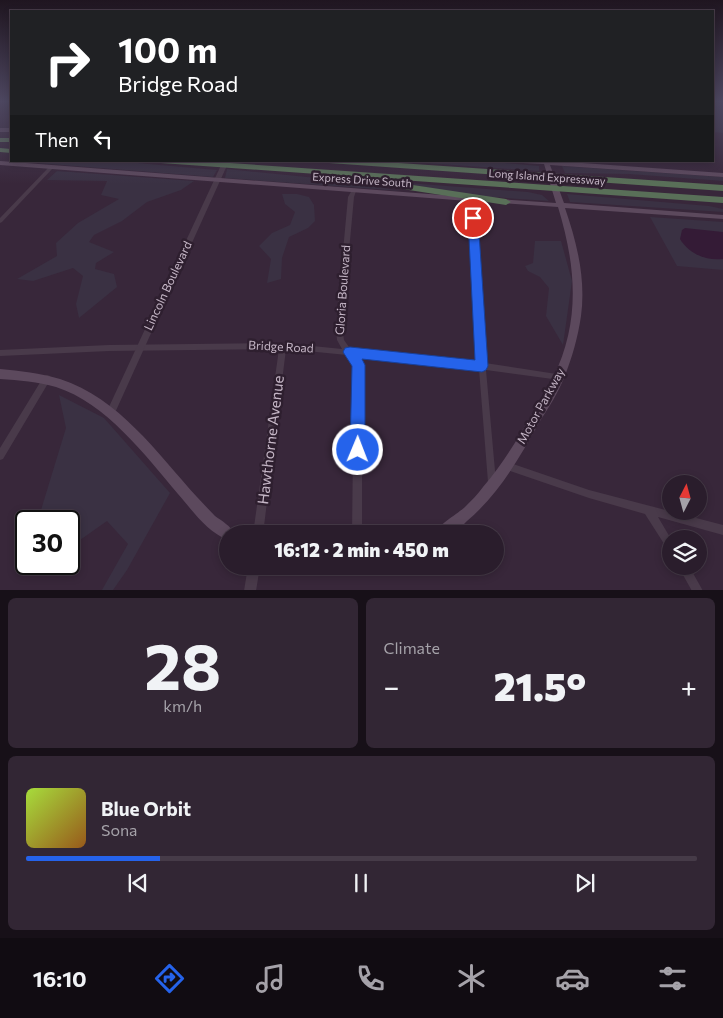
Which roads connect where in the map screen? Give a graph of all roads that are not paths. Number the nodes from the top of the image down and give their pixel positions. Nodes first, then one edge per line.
1 (176, 162) edge
2 (226, 162) edge
3 (344, 162) edge
4 (0, 163) edge
5 (547, 163) edge
6 (51, 168) junction
7 (264, 168) junction
8 (723, 175) edge
9 (218, 178) junction
10 (723, 188) edge
11 (354, 191) junction
12 (472, 200) junction
13 (723, 200) edge
14 (506, 202) junction
15 (559, 204) junction
16 (723, 217) edge
17 (0, 222) edge
18 (283, 346) junction
19 (140, 347) junction
20 (350, 352) junction
21 (0, 353) edge
22 (482, 366) junction
23 (0, 374) edge
24 (560, 377) junction
25 (47, 378) junction
26 (111, 412) junction
27 (0, 456) edge
28 (507, 466) junction
29 (493, 486) junction
30 (648, 510) junction
31 (259, 525) edge
32 (356, 525) edge
33 (452, 525) edge
34 (219, 526) edge
35 (723, 530) edge
36 (662, 533) edge
37 (252, 575) edge
38 (689, 575) edge
39 (250, 590) edge
40 (698, 590) edge

1 - 7 highway, Long Island Expressway
2 - 9 street, Lincoln Boulevard
3 - 10 highway, Long Island Expressway
4 - 6 main road, Express Drive South
5 - 8 main road
5 - 15 main road, Motor Parkway
6 - 9 main road, Express Drive South
6 - 17 street
7 - 13 highway, Long Island Expressway
7 - 14 highway
9 - 11 main road, Express Drive South
9 - 19 street, Lincoln Boulevard
11 - 12 main road, Express Drive South
11 - 20 street, Gloria Boulevard
12 - 14 main road, Express Drive South
12 - 22 street
14 - 15 main road, Express Drive South
15 - 16 main road, Express Drive South
15 - 24 main road, Motor Parkway
18 - 19 street, Bridge Road
18 - 20 street, Bridge Road
18 - 31 street, Hawthorne Avenue
19 - 21 street, Bridge Road
19 - 26 street, Lincoln Boulevard
20 - 22 street, Bridge Road
20 - 32 street, Gloria Boulevard
22 - 24 street, Bridge Road
22 - 29 street
23 - 25 main road
24 - 28 main road, Motor Parkway
25 - 26 main road
25 - 27 street
26 - 34 main road
28 - 29 main road, Motor Parkway
28 - 30 street
29 - 33 main road, Motor Parkway
30 - 35 street
30 - 36 street
37 - 39 street
38 - 40 street

